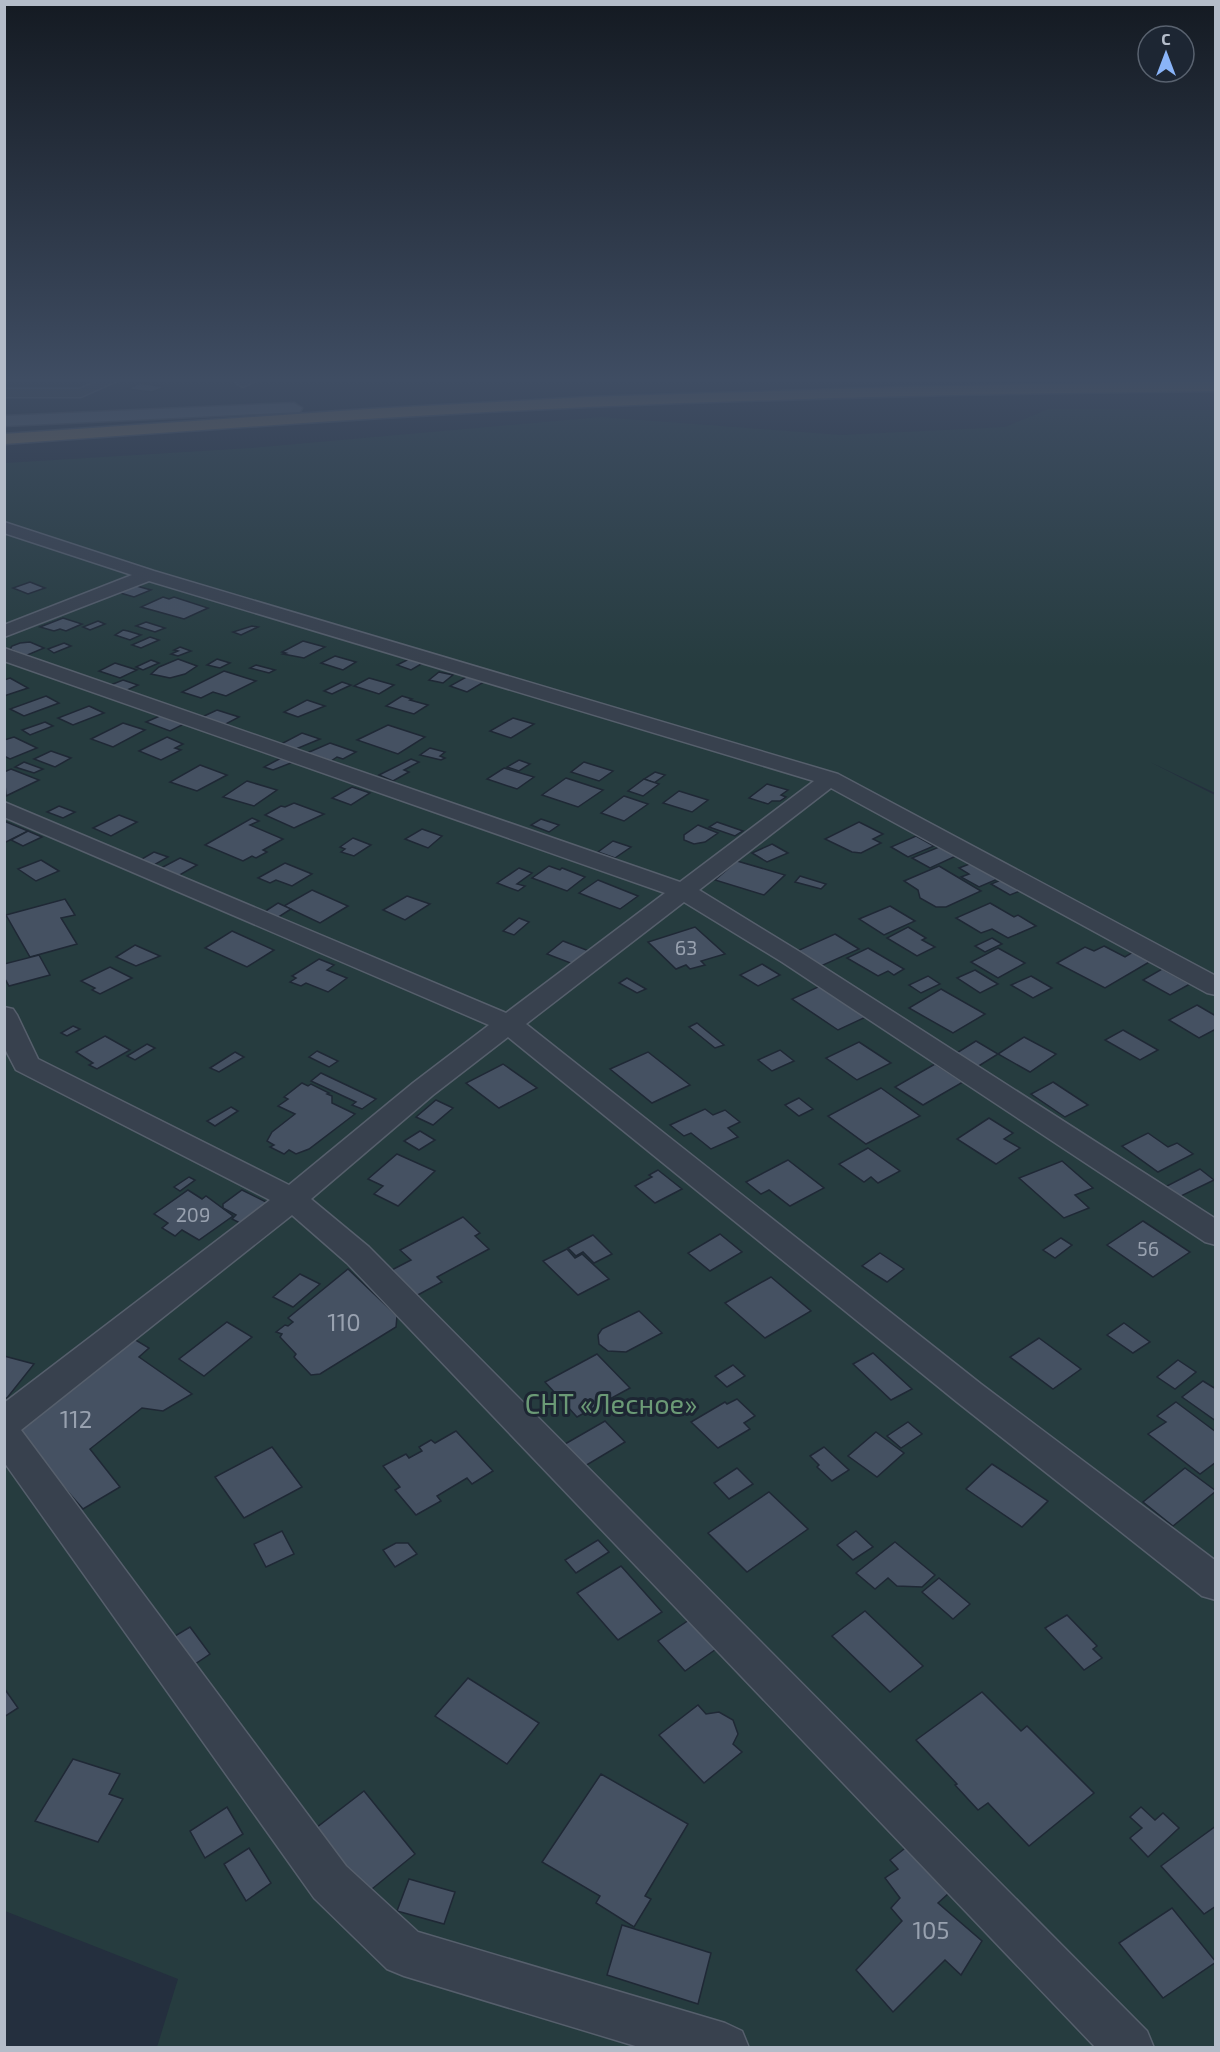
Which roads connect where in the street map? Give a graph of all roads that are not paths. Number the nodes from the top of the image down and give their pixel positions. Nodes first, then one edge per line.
1 (4, 527) edge
2 (148, 575) junction
3 (4, 632) edge
4 (4, 654) edge
5 (830, 779) junction
6 (4, 809) edge
7 (684, 891) junction
8 (1215, 987) edge
9 (4, 1015) edge
10 (509, 1024) junction
11 (292, 1199) junction
12 (1215, 1234) edge
13 (4, 1423) edge
14 (4, 1434) edge
15 (1215, 1584) edge
16 (725, 2048) edge
17 (1130, 2048) edge

1 - 2 street
2 - 3 street
2 - 5 street
4 - 7 street
5 - 7 street
5 - 8 street
6 - 10 street
7 - 10 street
7 - 12 street
9 - 11 street
10 - 11 street
10 - 15 street
11 - 13 street
11 - 17 street
14 - 16 street

